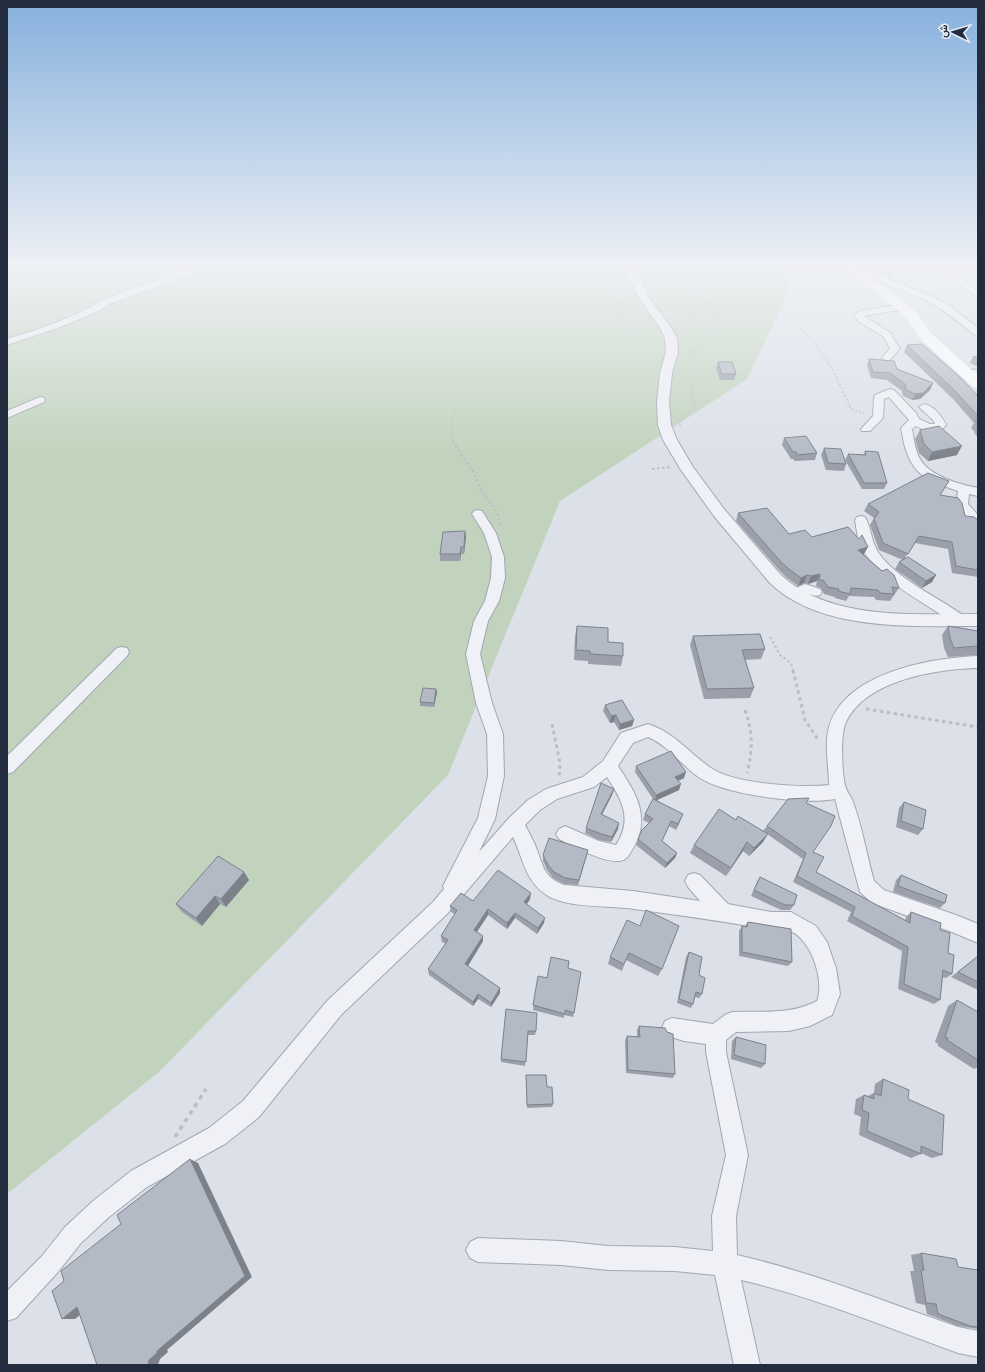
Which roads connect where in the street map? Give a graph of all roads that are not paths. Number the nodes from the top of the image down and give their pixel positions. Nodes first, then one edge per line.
1 (35, 332) edge
2 (666, 332) edge
3 (883, 332) edge
4 (924, 332) edge
5 (7, 342) edge
6 (887, 358) dead end
7 (972, 373) edge
8 (978, 384) edge
9 (40, 400) dead end
10 (924, 407) dead end
11 (7, 415) edge
12 (915, 421) junction
13 (866, 429) dead end
14 (964, 489) junction
15 (978, 492) edge
16 (478, 514) dead end
17 (861, 520) dead end
18 (978, 523) edge
19 (815, 592) dead end
20 (795, 594) junction
21 (959, 620) junction
22 (978, 620) edge
23 (122, 652) dead end
24 (978, 662) edge
25 (609, 766) junction
26 (7, 767) edge
27 (837, 787) junction
28 (515, 822) junction
29 (565, 834) dead end
30 (694, 880) dead end
31 (440, 908) junction
32 (724, 912) junction
33 (978, 934) edge
34 (672, 1028) dead end
35 (716, 1035) junction
36 (478, 1250) dead end
37 (725, 1264) junction
38 (7, 1309) edge
39 (978, 1344) edge
40 (747, 1365) edge

1 - 5 street
2 - 20 street
3 - 6 street
4 - 7 main road
7 - 8 main road
9 - 11 street
10 - 12 street
12 - 13 street
12 - 14 street
14 - 15 street
14 - 18 street
16 - 31 street
17 - 21 street
19 - 20 street
20 - 21 street
21 - 22 street
23 - 26 street
24 - 27 street
25 - 27 street
25 - 28 street
25 - 29 street
27 - 33 street
28 - 31 street
28 - 32 street
30 - 32 street
31 - 38 street
32 - 35 street
34 - 35 street
35 - 37 street
36 - 37 street
37 - 39 street
37 - 40 street

